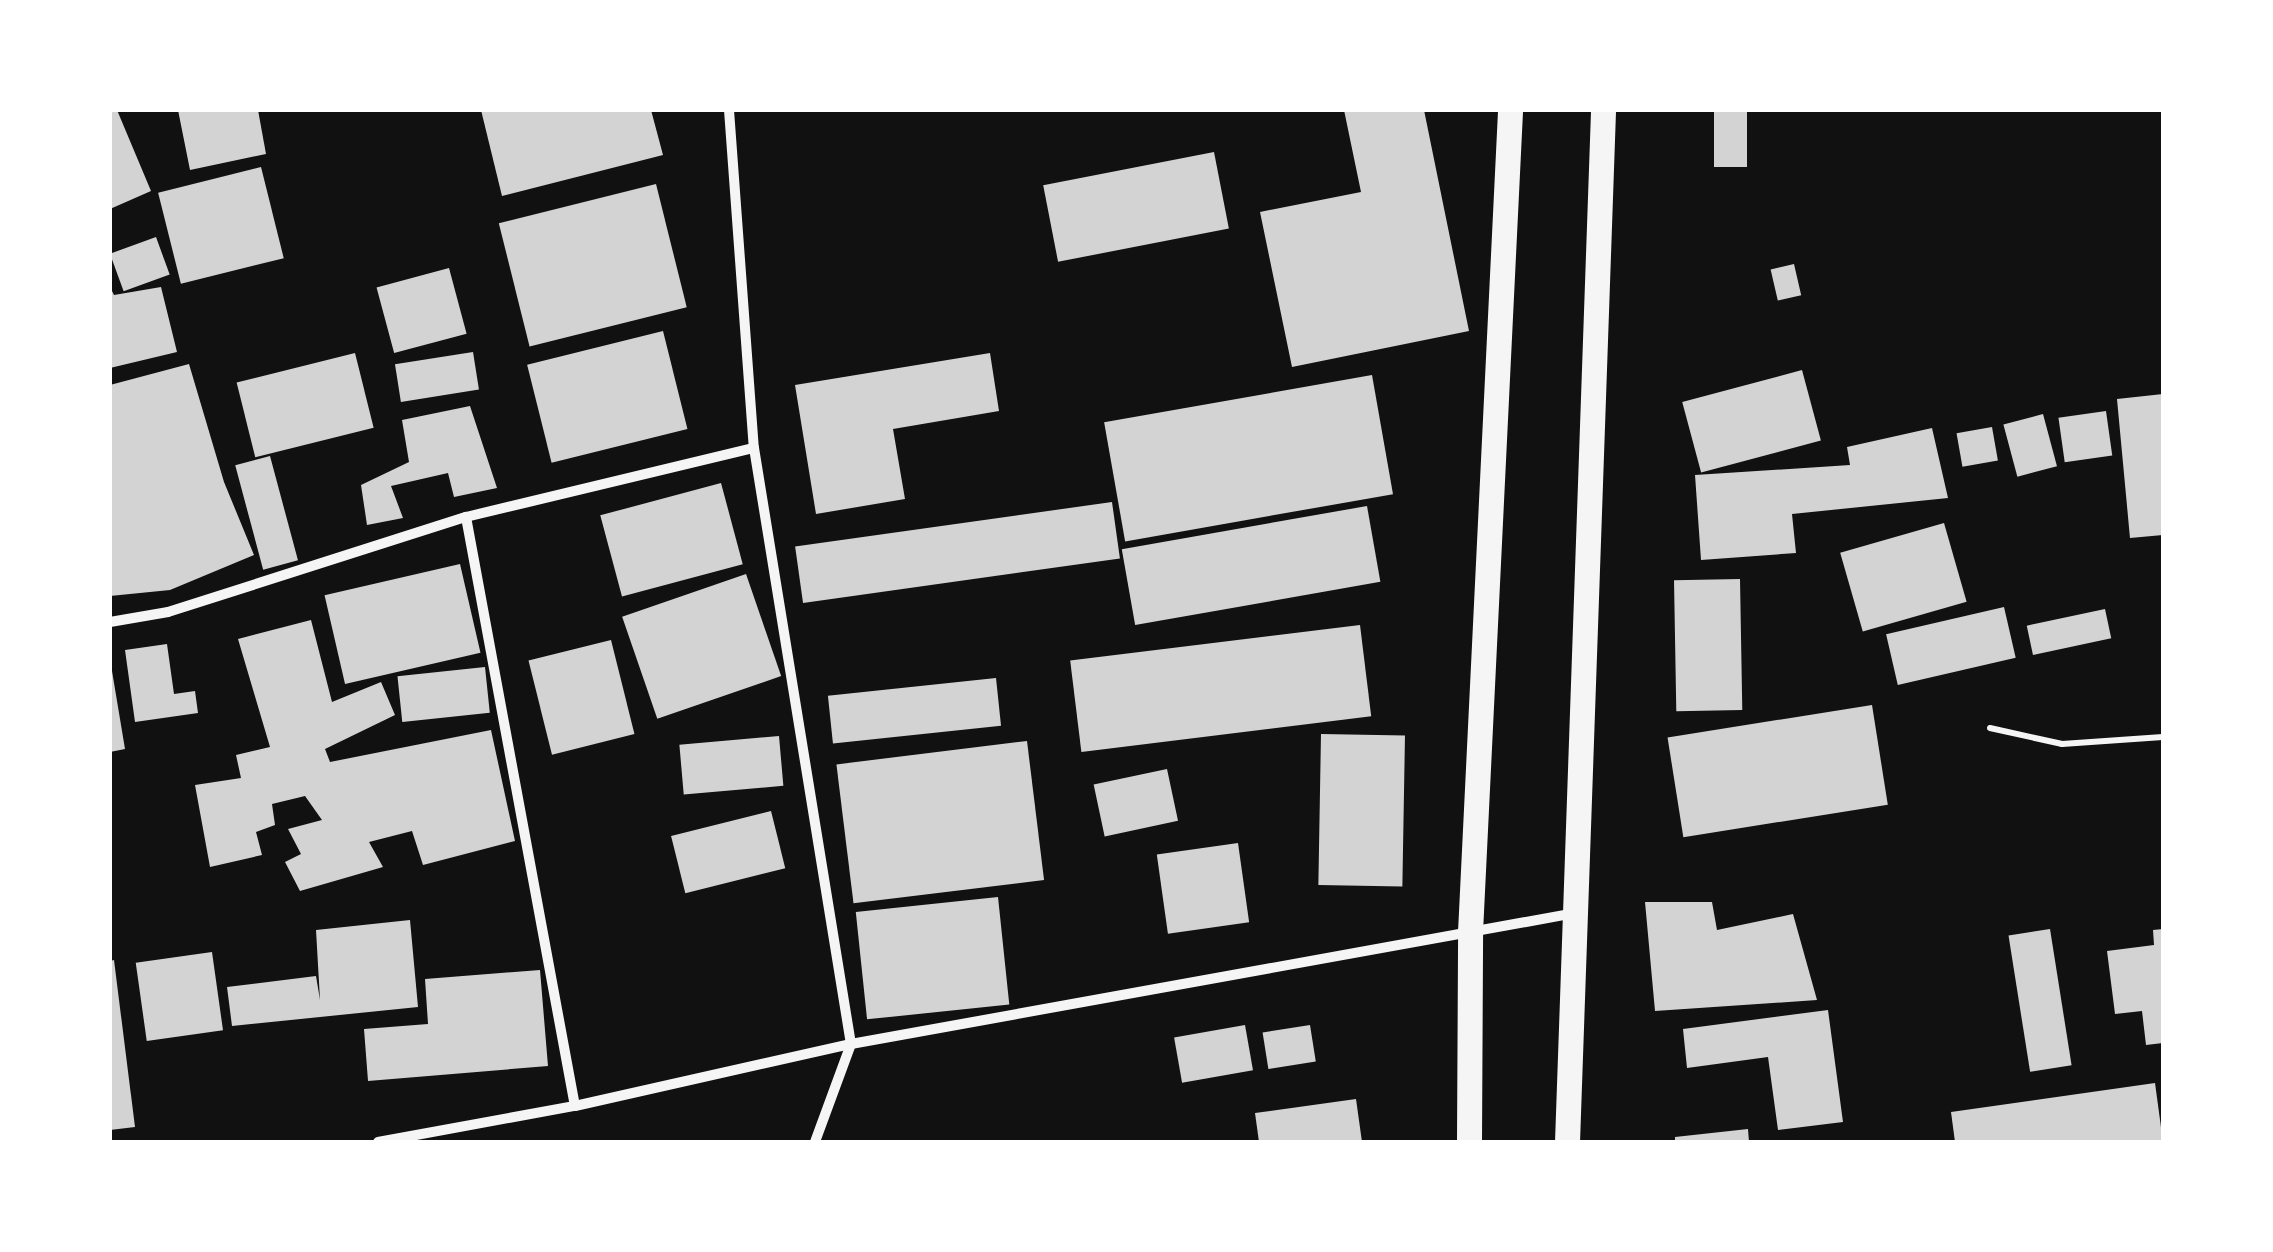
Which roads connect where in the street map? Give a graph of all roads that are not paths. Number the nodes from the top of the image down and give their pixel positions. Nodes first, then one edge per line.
1 (729, 110) edge
2 (1510, 110) edge
3 (1603, 110) edge
4 (754, 448) junction
5 (466, 517) junction
6 (110, 622) edge
7 (1570, 914) junction
8 (1470, 932) junction
9 (851, 1044) junction
10 (576, 1106) junction
11 (378, 1142) edge
12 (815, 1142) edge
13 (1469, 1142) edge
14 (1567, 1142) edge

1 - 4 street
2 - 8 main road
3 - 7 main road
4 - 5 street
4 - 9 street
5 - 6 street
5 - 10 street
7 - 8 street
7 - 14 main road
8 - 9 street
8 - 13 main road
9 - 10 street
9 - 12 street
10 - 11 street

